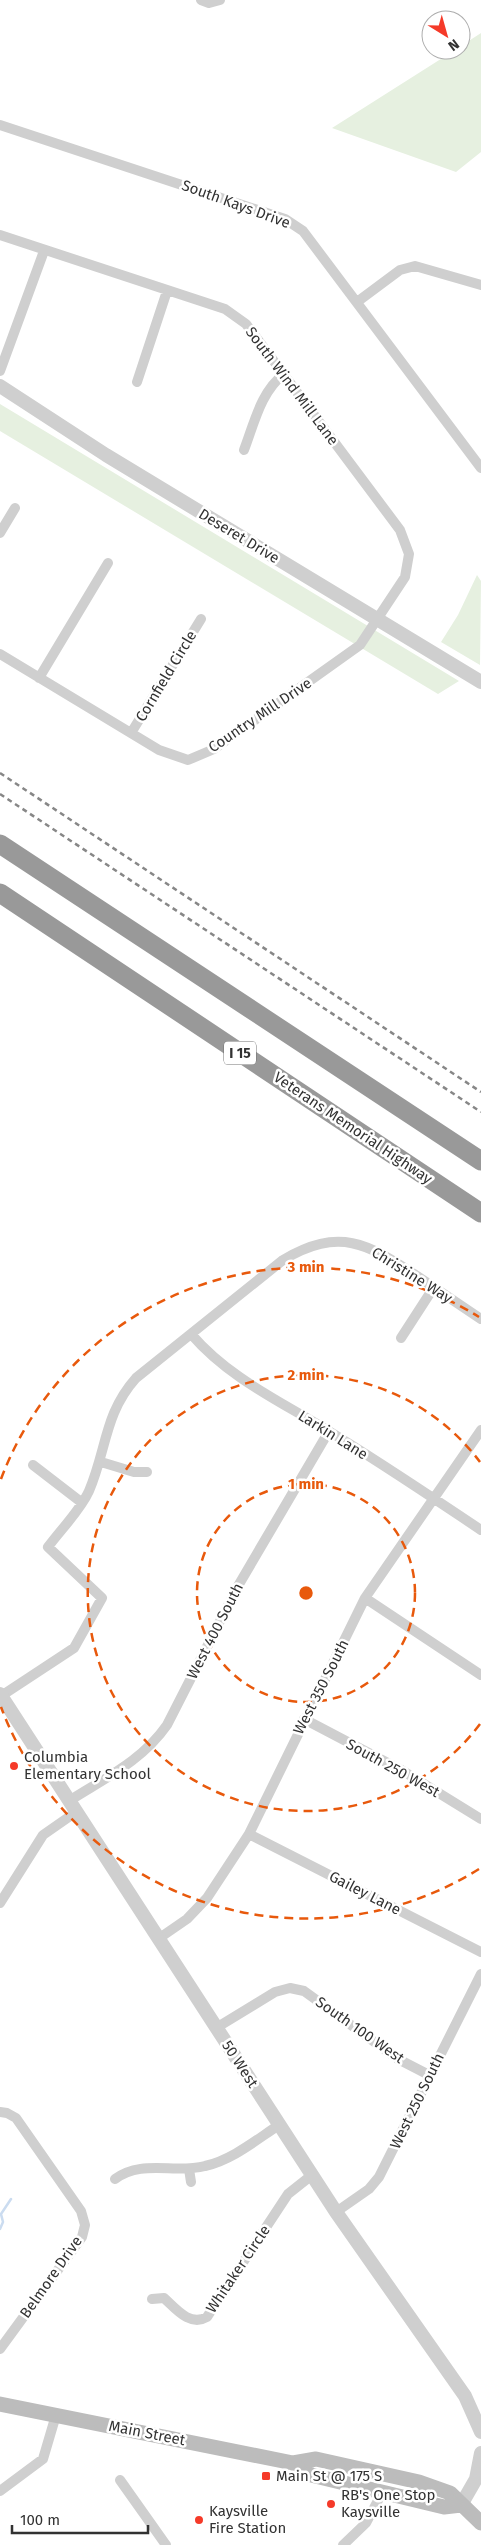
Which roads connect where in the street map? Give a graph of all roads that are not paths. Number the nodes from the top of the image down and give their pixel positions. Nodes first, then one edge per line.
1 (201, 0) edge
2 (220, 0) edge
3 (0, 125) edge
4 (0, 235) edge
5 (44, 251) junction
6 (481, 285) edge
7 (167, 291) junction
8 (357, 302) junction
9 (0, 371) edge
10 (284, 374) junction
11 (137, 382) dead end
12 (0, 386) edge
13 (244, 450) dead end
14 (481, 468) edge
15 (15, 508) dead end
16 (0, 533) edge
17 (108, 563) dead end
18 (201, 619) dead end
19 (377, 620) junction
20 (0, 654) edge
21 (39, 678) junction
22 (481, 682) edge
23 (131, 733) junction
24 (0, 844) edge
25 (0, 893) edge
26 (481, 1162) edge
27 (481, 1213) edge
28 (434, 1287) junction
29 (481, 1319) edge
30 (191, 1334) junction
31 (401, 1338) dead end
32 (481, 1430) edge
33 (329, 1431) junction
34 (101, 1462) junction
35 (33, 1465) dead end
36 (147, 1472) dead end
37 (434, 1498) junction
38 (82, 1502) junction
39 (481, 1530) edge
40 (366, 1598) junction
41 (481, 1675) edge
42 (0, 1695) edge
43 (304, 1719) junction
44 (73, 1806) junction
45 (481, 1819) edge
46 (249, 1834) junction
47 (0, 1903) edge
48 (158, 1939) junction
49 (481, 1952) edge
50 (481, 1974) edge
51 (216, 2028) junction
52 (429, 2075) junction
53 (0, 2112) edge
54 (279, 2125) junction
55 (189, 2169) junction
56 (312, 2175) junction
57 (115, 2179) dead end
58 (191, 2182) dead end
59 (336, 2212) junction
60 (152, 2299) dead end
61 (0, 2349) edge
62 (0, 2404) edge
63 (56, 2415) junction
64 (481, 2432) edge
65 (481, 2453) edge
66 (293, 2463) junction
67 (120, 2480) dead end
68 (0, 2491) edge
69 (383, 2491) junction
70 (461, 2504) junction
71 (481, 2523) edge
72 (166, 2545) edge
73 (343, 2545) edge

1 - 2 street
3 - 8 street, South Kays Drive
4 - 5 street, South Wind Mill Lane
5 - 7 street, South Wind Mill Lane
5 - 9 street
6 - 8 street
7 - 10 street, South Wind Mill Lane
7 - 11 street
8 - 14 street, South Kays Drive
10 - 13 street
10 - 19 street, South Wind Mill Lane
12 - 19 street, Deseret Drive
15 - 16 street
17 - 21 street
18 - 23 street, Cornfield Circle
19 - 22 street, Deseret Drive
19 - 23 street, Country Mill Drive
20 - 21 street, Country Mill Drive
21 - 23 street, Country Mill Drive
24 - 26 highway
25 - 27 highway, Veterans Memorial Highway / I 15
28 - 29 street, Christine Way
28 - 30 street, Christine Way
28 - 31 street
30 - 33 street, Larkin Lane
30 - 34 street, Christine Way
32 - 37 street, West 350 South
33 - 37 street, Larkin Lane
33 - 44 street, West 400 South
34 - 36 street
34 - 38 street, Christine Way
35 - 38 street
37 - 39 street, Larkin Lane
37 - 40 street, West 350 South
38 - 42 street, Christine Way
40 - 41 street
40 - 43 street, West 350 South
42 - 44 street, 50 West
43 - 45 street, South 250 West
43 - 46 street, West 350 South
44 - 47 street
44 - 48 street, 50 West
46 - 48 street, West 350 South
46 - 49 street, Gailey Lane
48 - 51 street, 50 West
50 - 52 street, West 250 South
51 - 52 street, South 100 West
51 - 54 street, 50 West
52 - 59 street, West 250 South
53 - 61 street, Belmore Drive
54 - 55 street
54 - 56 street, 50 West
55 - 57 street
55 - 58 street
56 - 59 street, 50 West
56 - 60 street, Whitaker Circle
59 - 64 street, 50 West
62 - 63 main road, Main Street
63 - 66 main road, Main Street
63 - 68 street
65 - 70 street
66 - 69 main road, Main Street
66 - 70 main road, Main Street
67 - 72 street
69 - 70 main road, Main Street
69 - 73 street
70 - 71 main road, Main Street

